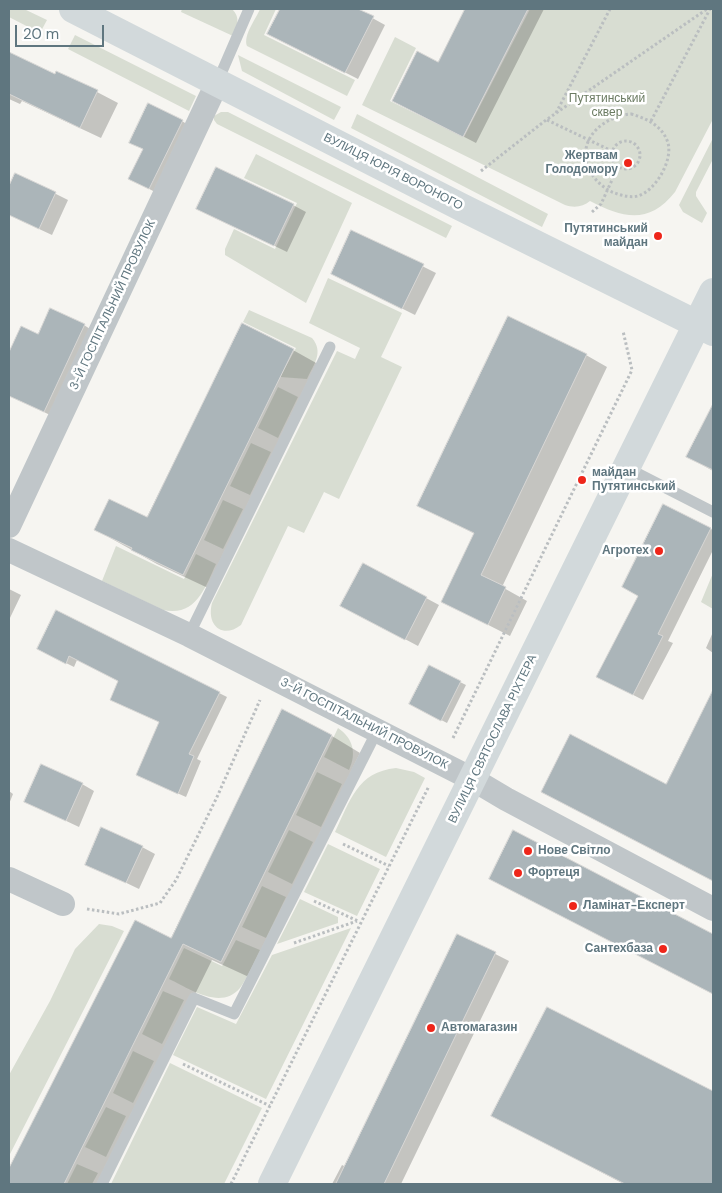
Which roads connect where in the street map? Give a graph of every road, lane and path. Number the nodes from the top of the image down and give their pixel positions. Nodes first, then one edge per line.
1 (73, 9) edge
2 (250, 9) edge
3 (610, 9) edge
4 (708, 9) edge
5 (217, 83) junction
6 (556, 113) junction
7 (546, 120) junction
8 (651, 121) junction
9 (590, 140) junction
10 (612, 151) junction
11 (618, 167) junction
12 (481, 171) dead end
13 (608, 190) junction
14 (592, 212) dead end
15 (713, 292) edge
16 (705, 329) edge
17 (330, 347) dead end
18 (625, 468) junction
19 (713, 512) edge
20 (9, 526) edge
21 (9, 550) edge
22 (189, 635) junction
23 (270, 676) junction
24 (377, 731) junction
25 (474, 780) junction
26 (325, 835) junction
27 (389, 866) dead end
28 (9, 879) edge
29 (295, 893) junction
30 (63, 904) joint
31 (713, 909) edge
32 (269, 946) junction
33 (165, 1055) junction
34 (270, 1106) dead end
35 (102, 1184) edge
36 (272, 1184) edge

1 - 5 main road, ВУЛИЦЯ ЮРІЯ ВОРОНОГО
2 - 5 lane
3 - 6 path
4 - 6 path
4 - 8 path
5 - 16 main road, ВУЛИЦЯ ЮРІЯ ВОРОНОГО
5 - 20 street, 3-Й ГОСПІТАЛЬНИЙ ПРОВУЛОК
6 - 7 path
7 - 9 path
7 - 12 path
8 - 9 path
8 - 13 path
9 - 10 path
9 - 13 path
10 - 11 path
10 - 11 path
11 - 13 path
13 - 14 path
15 - 16 main road, ВУЛИЦЯ СВЯТОСЛАВА РІХТЕРА
16 - 18 main road, ВУЛИЦЯ СВЯТОСЛАВА РІХТЕРА
17 - 22 lane
18 - 19 lane
18 - 25 main road, ВУЛИЦЯ СВЯТОСЛАВА РІХТЕРА
21 - 22 street, 3-Й ГОСПІТАЛЬНИЙ ПРОВУЛОК
22 - 23 street, 3-Й ГОСПІТАЛЬНИЙ ПРОВУЛОК
23 - 24 street, 3-Й ГОСПІТАЛЬНИЙ ПРОВУЛОК
23 - 30 path
24 - 25 street, 3-Й ГОСПІТАЛЬНИЙ ПРОВУЛОК
24 - 26 lane
25 - 31 street, 3-Й ГОСПІТАЛЬНИЙ ПРОВУЛОК
25 - 36 main road, ВУЛИЦЯ СВЯТОСЛАВА РІХТЕРА
26 - 27 path
26 - 29 lane
28 - 30 street
29 - 32 lane
29 - 32 path
32 - 33 lane
33 - 34 path
33 - 35 lane

